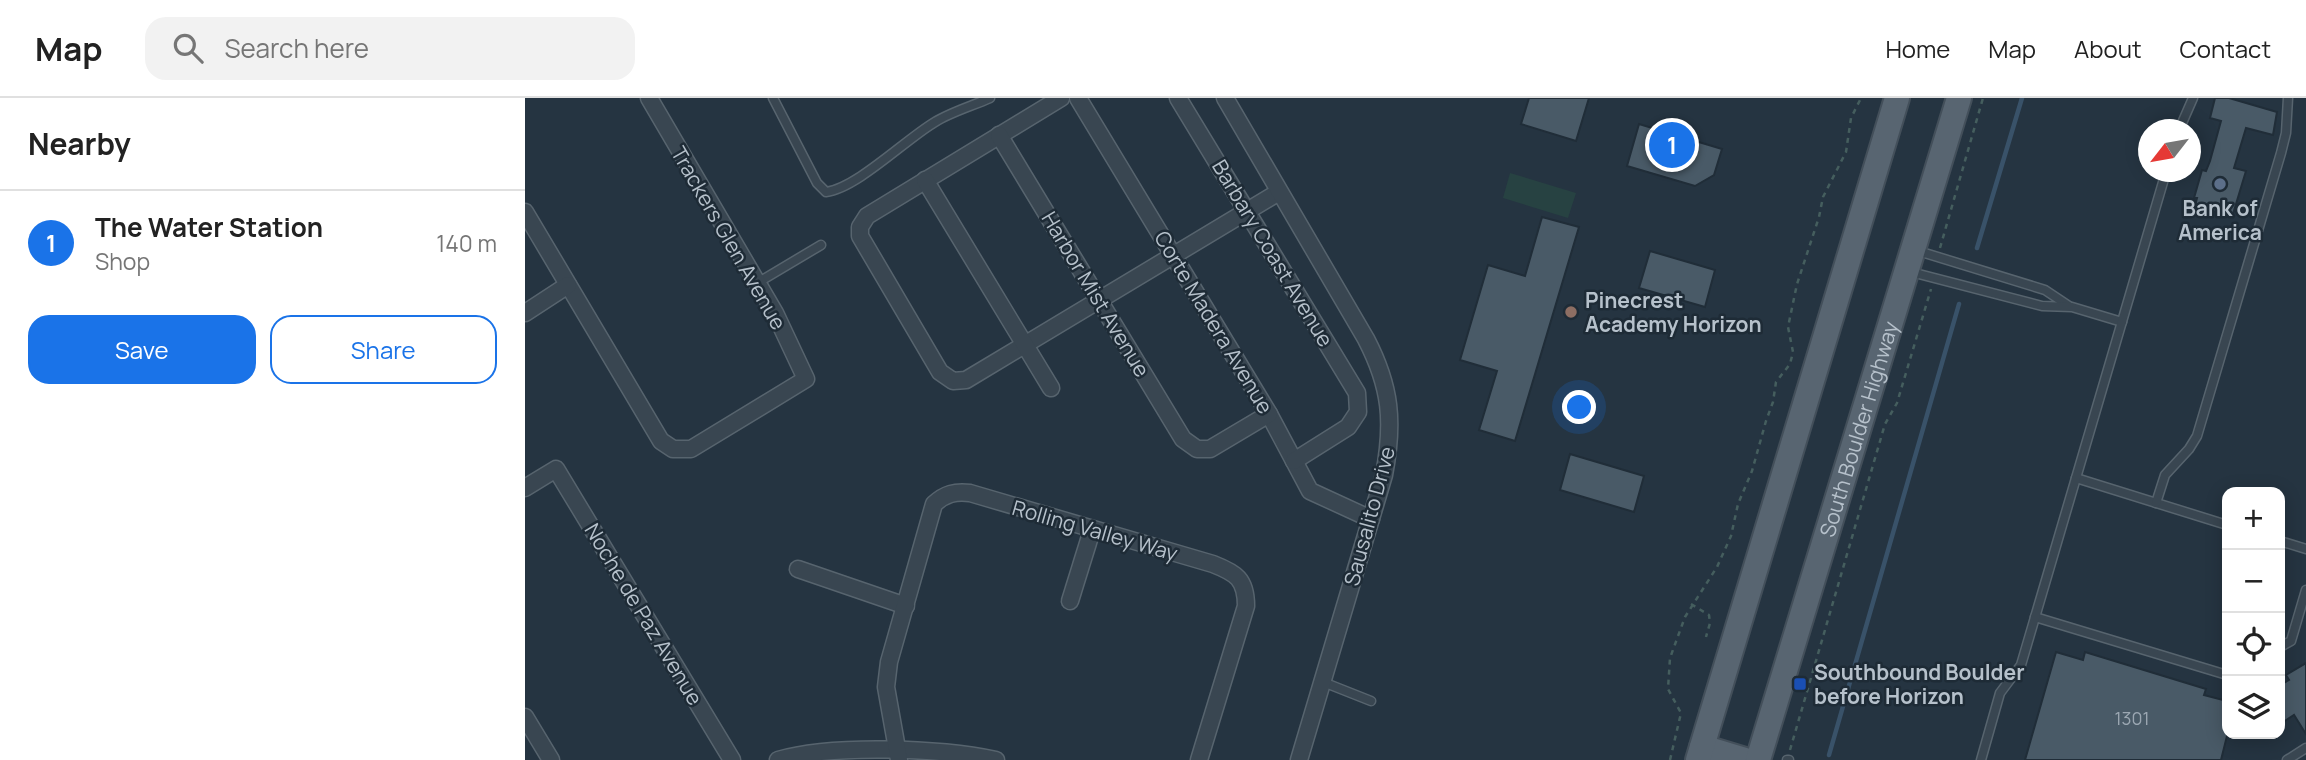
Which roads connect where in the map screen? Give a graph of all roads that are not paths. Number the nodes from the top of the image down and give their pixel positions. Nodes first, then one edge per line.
1 (649, 98) edge
2 (773, 98) edge
3 (990, 98) edge
4 (1061, 98) edge
5 (1078, 98) edge
6 (1178, 98) edge
7 (1225, 98) edge
8 (1897, 98) edge
9 (1959, 98) edge
10 (2193, 98) edge
11 (2288, 98) edge
12 (2184, 119) edge
13 (999, 135) junction
14 (925, 180) junction
15 (2163, 182) edge
16 (1279, 192) junction
17 (1248, 210) junction
18 (525, 212) edge
19 (821, 245) dead end
20 (1173, 255) junction
21 (1911, 260) junction
22 (757, 283) junction
23 (568, 285) junction
24 (1099, 300) junction
25 (2072, 307) junction
26 (525, 313) edge
27 (2122, 322) junction
28 (1025, 345) junction
29 (1051, 388) dead end
30 (1269, 414) junction
31 (1294, 461) junction
32 (2076, 478) junction
33 (525, 488) edge
34 (2156, 503) junction
35 (1371, 519) junction
36 (2222, 523) edge
37 (1092, 530) junction
38 (2285, 543) edge
39 (2306, 549) edge
40 (798, 569) dead end
41 (2306, 590) edge
42 (1070, 601) dead end
43 (906, 606) junction
44 (2035, 617) junction
45 (2285, 644) edge
46 (2222, 674) edge
47 (1322, 682) junction
48 (1371, 701) dead end
49 (525, 717) edge
50 (2306, 748) edge
51 (1700, 753) edge
52 (899, 756) edge
53 (551, 760) edge
54 (732, 760) edge
55 (778, 760) edge
56 (996, 760) edge
57 (1199, 760) edge
58 (1299, 760) edge
59 (1745, 760) edge
60 (1758, 760) edge
61 (1981, 760) edge
62 (2287, 760) edge

1 - 22 street, Trackers Glen Avenue
2 - 3 lane
4 - 13 street
5 - 20 street, Corte Madera Avenue
6 - 17 street, Barbary Coast Avenue
7 - 16 street, Sausalito Drive
8 - 51 main road
9 - 21 main road, South Boulder Highway
10 - 12 lane
11 - 34 lane
13 - 14 street
13 - 24 street, Harbor Mist Avenue
14 - 28 street
14 - 28 street
15 - 27 lane
16 - 17 street
16 - 35 street, Sausalito Drive
17 - 20 street
17 - 31 street, Barbary Coast Avenue
18 - 23 street
19 - 22 lane
20 - 24 street
20 - 30 street, Corte Madera Avenue
21 - 25 lane
21 - 25 lane
21 - 60 main road, South Boulder Highway
22 - 23 street, Trackers Glen Avenue
23 - 26 street
24 - 28 street
24 - 30 street, Harbor Mist Avenue
25 - 27 lane
27 - 32 lane
28 - 29 street
30 - 31 street, Corte Madera Avenue
31 - 35 street, Corte Madera Avenue
32 - 34 lane
32 - 44 lane
33 - 54 street, Noche de Paz Avenue
34 - 36 lane
35 - 47 street, Sausalito Drive
37 - 42 street
37 - 43 street, Rolling Valley Way
37 - 57 street, Rolling Valley Way
38 - 39 lane
40 - 43 street
41 - 45 lane
43 - 52 street
44 - 46 lane
44 - 61 lane
47 - 48 lane
47 - 58 street, Sausalito Drive
49 - 53 street
50 - 62 lane
51 - 59 main road
52 - 55 street
52 - 56 street

